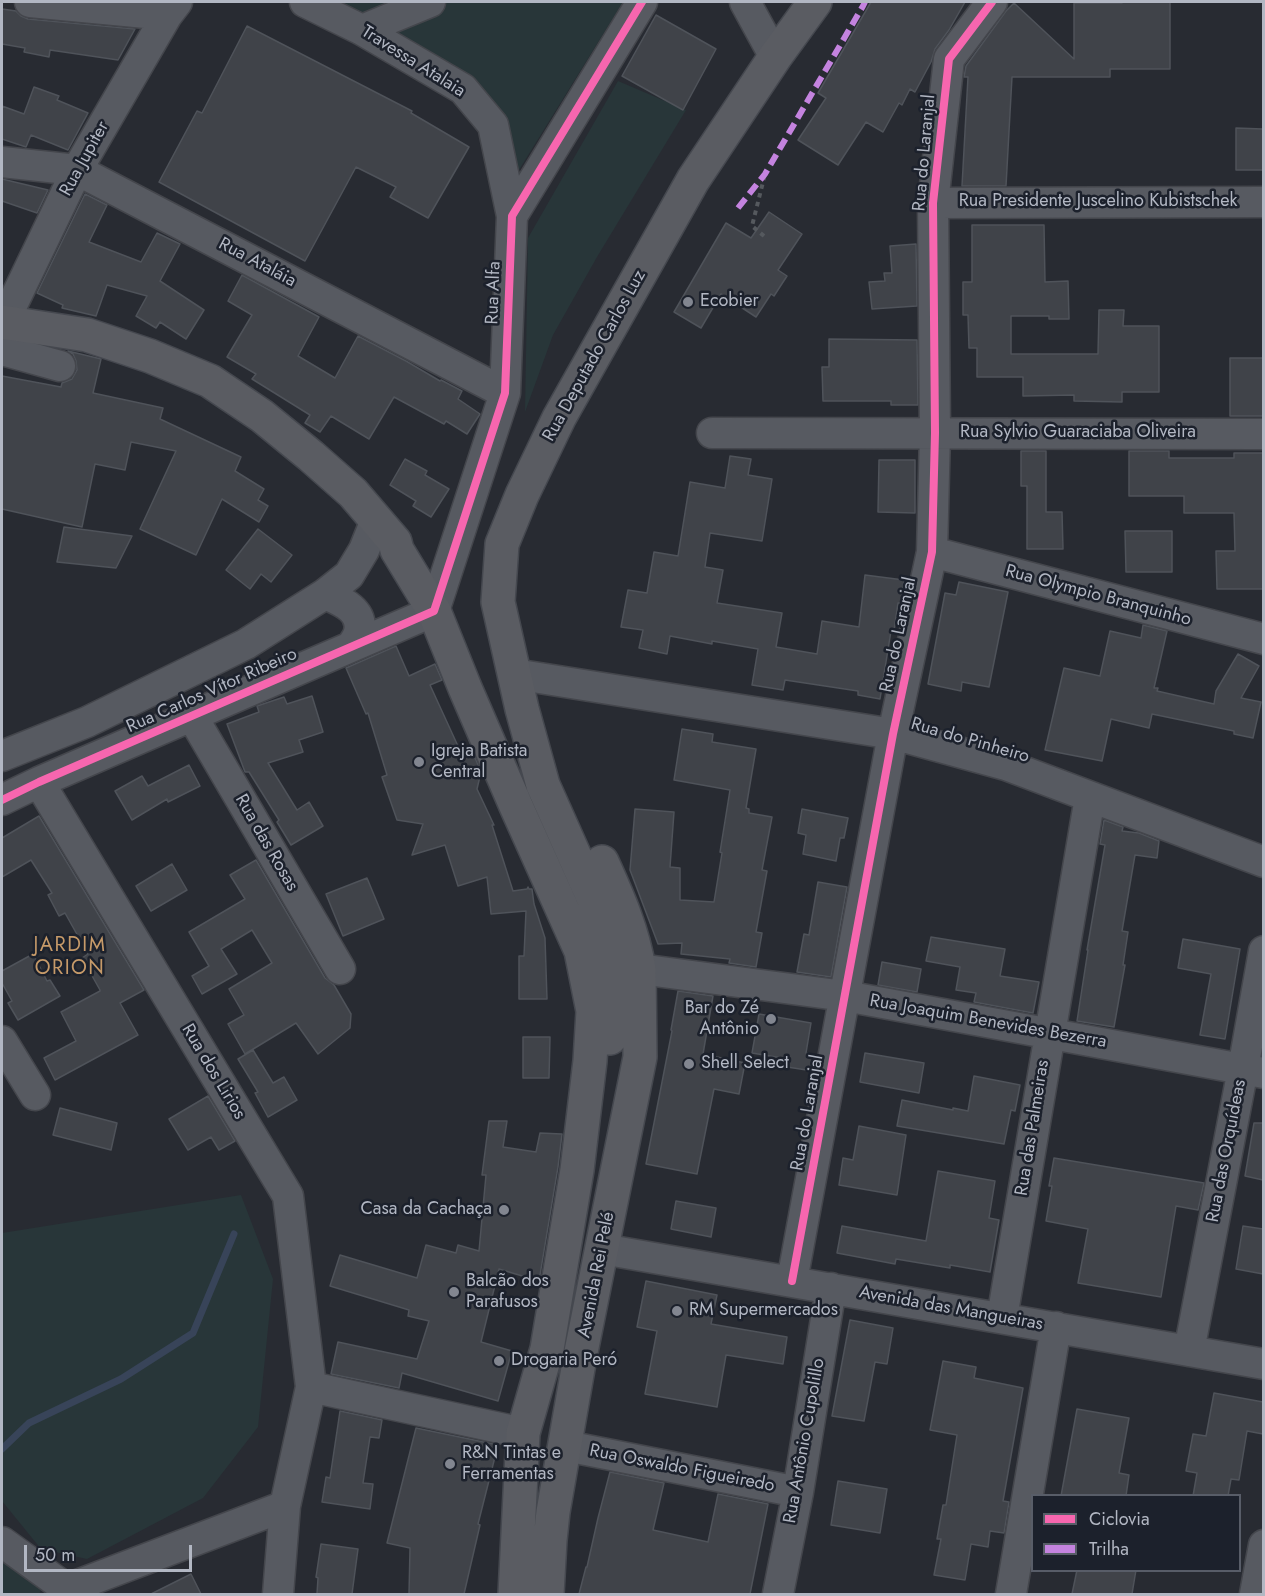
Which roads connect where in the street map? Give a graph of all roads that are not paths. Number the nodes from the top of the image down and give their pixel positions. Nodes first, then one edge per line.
1 (30, 2) edge
2 (305, 2) edge
3 (430, 2) edge
4 (642, 2) edge
5 (745, 2) edge
6 (815, 2) edge
7 (992, 2) edge
8 (172, 8) edge
9 (362, 30) junction
10 (775, 57) junction
11 (2, 162) edge
12 (77, 170) junction
13 (1263, 202) edge
14 (933, 203) junction
15 (512, 216) junction
16 (2, 332) edge
17 (60, 366) dead end
18 (505, 393) junction
19 (712, 433) dead end
20 (935, 433) junction
21 (1263, 434) edge
22 (376, 520) junction
23 (932, 552) junction
24 (325, 594) junction
25 (434, 610) junction
26 (1263, 639) edge
27 (352, 646) junction
28 (513, 674) junction
29 (192, 716) junction
30 (893, 734) junction
31 (532, 747) junction
32 (2, 756) edge
33 (39, 782) junction
34 (1090, 797) junction
35 (2, 800) edge
36 (516, 806) junction
37 (1263, 862) edge
38 (597, 906) junction
39 (1263, 951) edge
40 (638, 963) junction
41 (340, 969) dead end
42 (845, 996) junction
43 (1049, 1034) junction
44 (2, 1041) edge
45 (1253, 1071) edge
46 (35, 1095) dead end
47 (577, 1170) junction
48 (602, 1249) junction
49 (792, 1281) junction
50 (831, 1288) junction
51 (1002, 1318) junction
52 (1056, 1327) junction
53 (1189, 1351) junction
54 (1263, 1364) edge
55 (311, 1388) junction
56 (523, 1432) junction
57 (566, 1446) junction
58 (798, 1492) junction
59 (285, 1506) junction
60 (2, 1542) edge
61 (1263, 1545) edge
62 (66, 1592) edge
63 (278, 1594) edge
64 (515, 1594) edge
65 (547, 1594) edge
66 (778, 1594) edge
67 (1011, 1594) edge
68 (1255, 1594) edge

1 - 8 street
2 - 9 street, Travessa Atalaia
3 - 9 street
4 - 15 street, Rua Alfa
5 - 10 street
6 - 10 main road, Rua Deputado Carlos Luz
7 - 14 street, Rua do Laranjal
8 - 12 street, Rua Jupiter
9 - 15 street, Travessa Atalaia
10 - 28 main road, Rua Deputado Carlos Luz
11 - 12 street, Rua Ataláia
12 - 16 street, Rua Jupiter
12 - 18 street, Rua Ataláia
13 - 14 street, Rua Presidente Juscelino Kubistschek
14 - 20 street, Rua do Laranjal
15 - 18 street, Rua Alfa
16 - 17 street
16 - 22 main road
18 - 25 street, Rua Alfa
19 - 20 street, Rua Sylvio Guaraciaba Oliveira
20 - 21 street, Rua Sylvio Guaraciaba Oliveira
20 - 23 street, Rua do Laranjal
22 - 24 street, Rua Carlos Vítor Ribeiro
22 - 25 main road
23 - 26 street, Rua Olympio Branquinho
23 - 30 street, Rua do Laranjal
24 - 27 street
24 - 32 street, Rua Carlos Vítor Ribeiro
25 - 27 street, Rua Carlos Vítor Ribeiro
25 - 36 main road
27 - 29 street, Rua Carlos Vítor Ribeiro
28 - 30 street, Rua do Pinheiro
28 - 31 main road, Rua Deputado Carlos Luz
29 - 33 street, Rua Carlos Vítor Ribeiro
29 - 41 street, Rua das Rosas
30 - 34 street, Rua do Pinheiro
30 - 42 street, Rua do Laranjal
31 - 38 main road, Rua Deputado Carlos Luz
31 - 40 main road
33 - 35 street, Rua Carlos Vítor Ribeiro
33 - 55 street, Rua dos Lirios
34 - 37 street, Rua do Pinheiro
34 - 43 street, Rua das Palmeiras
36 - 38 main road, Rua Deputado Carlos Luz
36 - 47 main road
38 - 40 main road, Rua Deputado Carlos Luz
38 - 47 main road, Rua Deputado Carlos Luz
39 - 45 street, Rua das Orquídeas
40 - 42 street, Rua Joaquim Benevides Bezerra
40 - 48 main road, Avenida Rei Pelé
42 - 43 street, Rua Joaquim Benevides Bezerra
42 - 49 street, Rua do Laranjal
43 - 45 street, Rua Joaquim Benevides Bezerra
43 - 51 street, Rua das Palmeiras
44 - 46 street
45 - 53 street, Rua das Orquídeas
47 - 56 main road, Avenida Rei Pelé
48 - 49 street, Avenida das Mangueiras
48 - 57 main road, Avenida Rei Pelé
49 - 50 street, Avenida das Mangueiras
50 - 51 street, Avenida das Mangueiras
50 - 58 street, Rua Antônio Cupolillo
51 - 52 street, Avenida das Mangueiras
52 - 53 street, Avenida das Mangueiras
52 - 67 street
53 - 54 street, Avenida das Mangueiras
55 - 56 street
55 - 59 street, Rua dos Lirios
56 - 64 main road, Avenida Rei Pelé
57 - 58 street, Rua Oswaldo Figueiredo
57 - 65 main road, Avenida Rei Pelé
58 - 66 street, Rua Antônio Cupolillo
59 - 62 street
59 - 63 street, Rua dos Lirios
60 - 62 street
61 - 68 street

